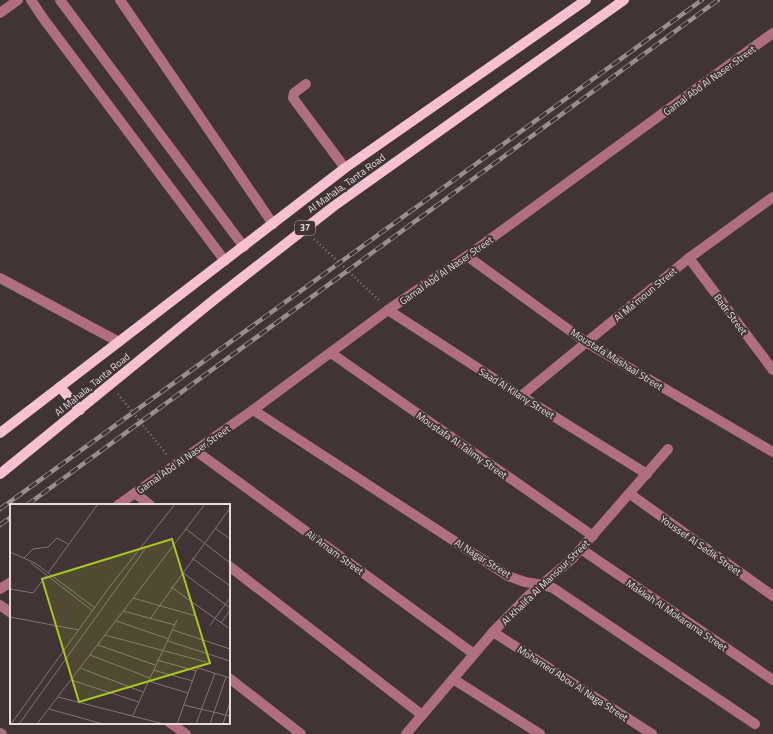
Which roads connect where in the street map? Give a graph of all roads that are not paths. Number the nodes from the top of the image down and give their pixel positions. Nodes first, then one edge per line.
1 (18, 0) edge
2 (31, 0) edge
3 (60, 0) edge
4 (120, 0) edge
5 (586, 0) edge
6 (624, 0) edge
7 (0, 13) edge
8 (773, 33) edge
9 (306, 84) dead end
10 (346, 168) junction
11 (773, 196) edge
12 (273, 224) junction
13 (244, 247) junction
14 (467, 256) junction
15 (689, 258) junction
16 (225, 261) junction
17 (0, 278) edge
18 (388, 310) junction
19 (119, 342) junction
20 (587, 343) junction
21 (331, 353) junction
22 (773, 370) edge
23 (60, 387) junction
24 (521, 396) junction
25 (80, 410) junction
26 (253, 410) junction
27 (0, 433) edge
28 (668, 449) dead end
29 (196, 450) junction
30 (773, 452) edge
31 (0, 474) edge
32 (647, 474) junction
33 (135, 493) junction
34 (630, 494) junction
35 (119, 504) edge
36 (149, 504) edge
37 (593, 536) junction
38 (581, 549) junction
39 (230, 567) edge
40 (10, 583) edge
41 (542, 585) junction
42 (0, 589) edge
43 (773, 596) edge
44 (0, 605) edge
45 (10, 612) edge
46 (493, 632) junction
47 (474, 654) junction
48 (230, 679) edge
49 (453, 679) junction
50 (773, 680) edge
51 (422, 716) junction
52 (171, 724) edge
53 (755, 724) dead end
54 (409, 733) edge
55 (186, 734) edge
56 (301, 734) edge
57 (540, 734) edge
58 (652, 734) edge

1 - 7 street
2 - 16 street
3 - 13 street
4 - 12 street
5 - 10 main road, Al Mahala, Tanta Road / 37
6 - 25 main road, Al Mahala, Tanta Road / 37
8 - 14 street, Gamal Abd Al Naser Street
9 - 10 street
10 - 12 main road, Al Mahala, Tanta Road / 37
11 - 15 street, Al Ma'moun Street
12 - 13 main road, Al Mahala, Tanta Road / 37
13 - 16 main road, Al Mahala, Tanta Road / 37
14 - 18 street, Gamal Abd Al Naser Street
14 - 20 street, Moustafa Mashaal Street
15 - 20 street, Al Ma'moun Street
15 - 22 street, Badr Street
16 - 19 main road, Al Mahala, Tanta Road / 37
17 - 19 street
18 - 21 street, Gamal Abd Al Naser Street
18 - 24 street, Saad Al Kilany Street
19 - 23 main road, Al Mahala, Tanta Road / 37
20 - 24 street, Al Ma'moun Street
20 - 30 street, Moustafa Mashaal Street
21 - 26 street, Gamal Abd Al Naser Street
21 - 37 street, Moustafa Al Talimy Street
23 - 25 main road
23 - 27 main road, Al Mahala, Tanta Road / 37
24 - 32 street, Saad Al Kilany Street
25 - 31 main road, Al Mahala, Tanta Road / 37
26 - 29 street, Gamal Abd Al Naser Street
26 - 41 street, Al Nagar Street
28 - 32 street, Al Khalifa Al Mansour Street
29 - 33 street, Gamal Abd Al Naser Street
29 - 47 street, Ali Amam Street
32 - 34 street, Al Khalifa Al Mansour Street
33 - 35 street, Gamal Abd Al Naser Street
33 - 36 street
34 - 37 street, Al Khalifa Al Mansour Street
34 - 43 street, Youssef Al Sedik Street
37 - 38 street, Al Khalifa Al Mansour Street
38 - 41 street, Al Khalifa Al Mansour Street
38 - 50 street, Makkah Al Mokarama Street
39 - 51 street
40 - 42 street
41 - 46 street, Al Khalifa Al Mansour Street
41 - 53 street, Al Nagar Street
44 - 45 street
46 - 47 street, Al Khalifa Al Mansour Street
46 - 58 street, Mohamed Abou Al Naga Street
47 - 49 street, Al Khalifa Al Mansour Street
48 - 56 street
49 - 51 street, Al Khalifa Al Mansour Street
49 - 57 street
51 - 54 street, Al Khalifa Al Mansour Street
52 - 55 street

